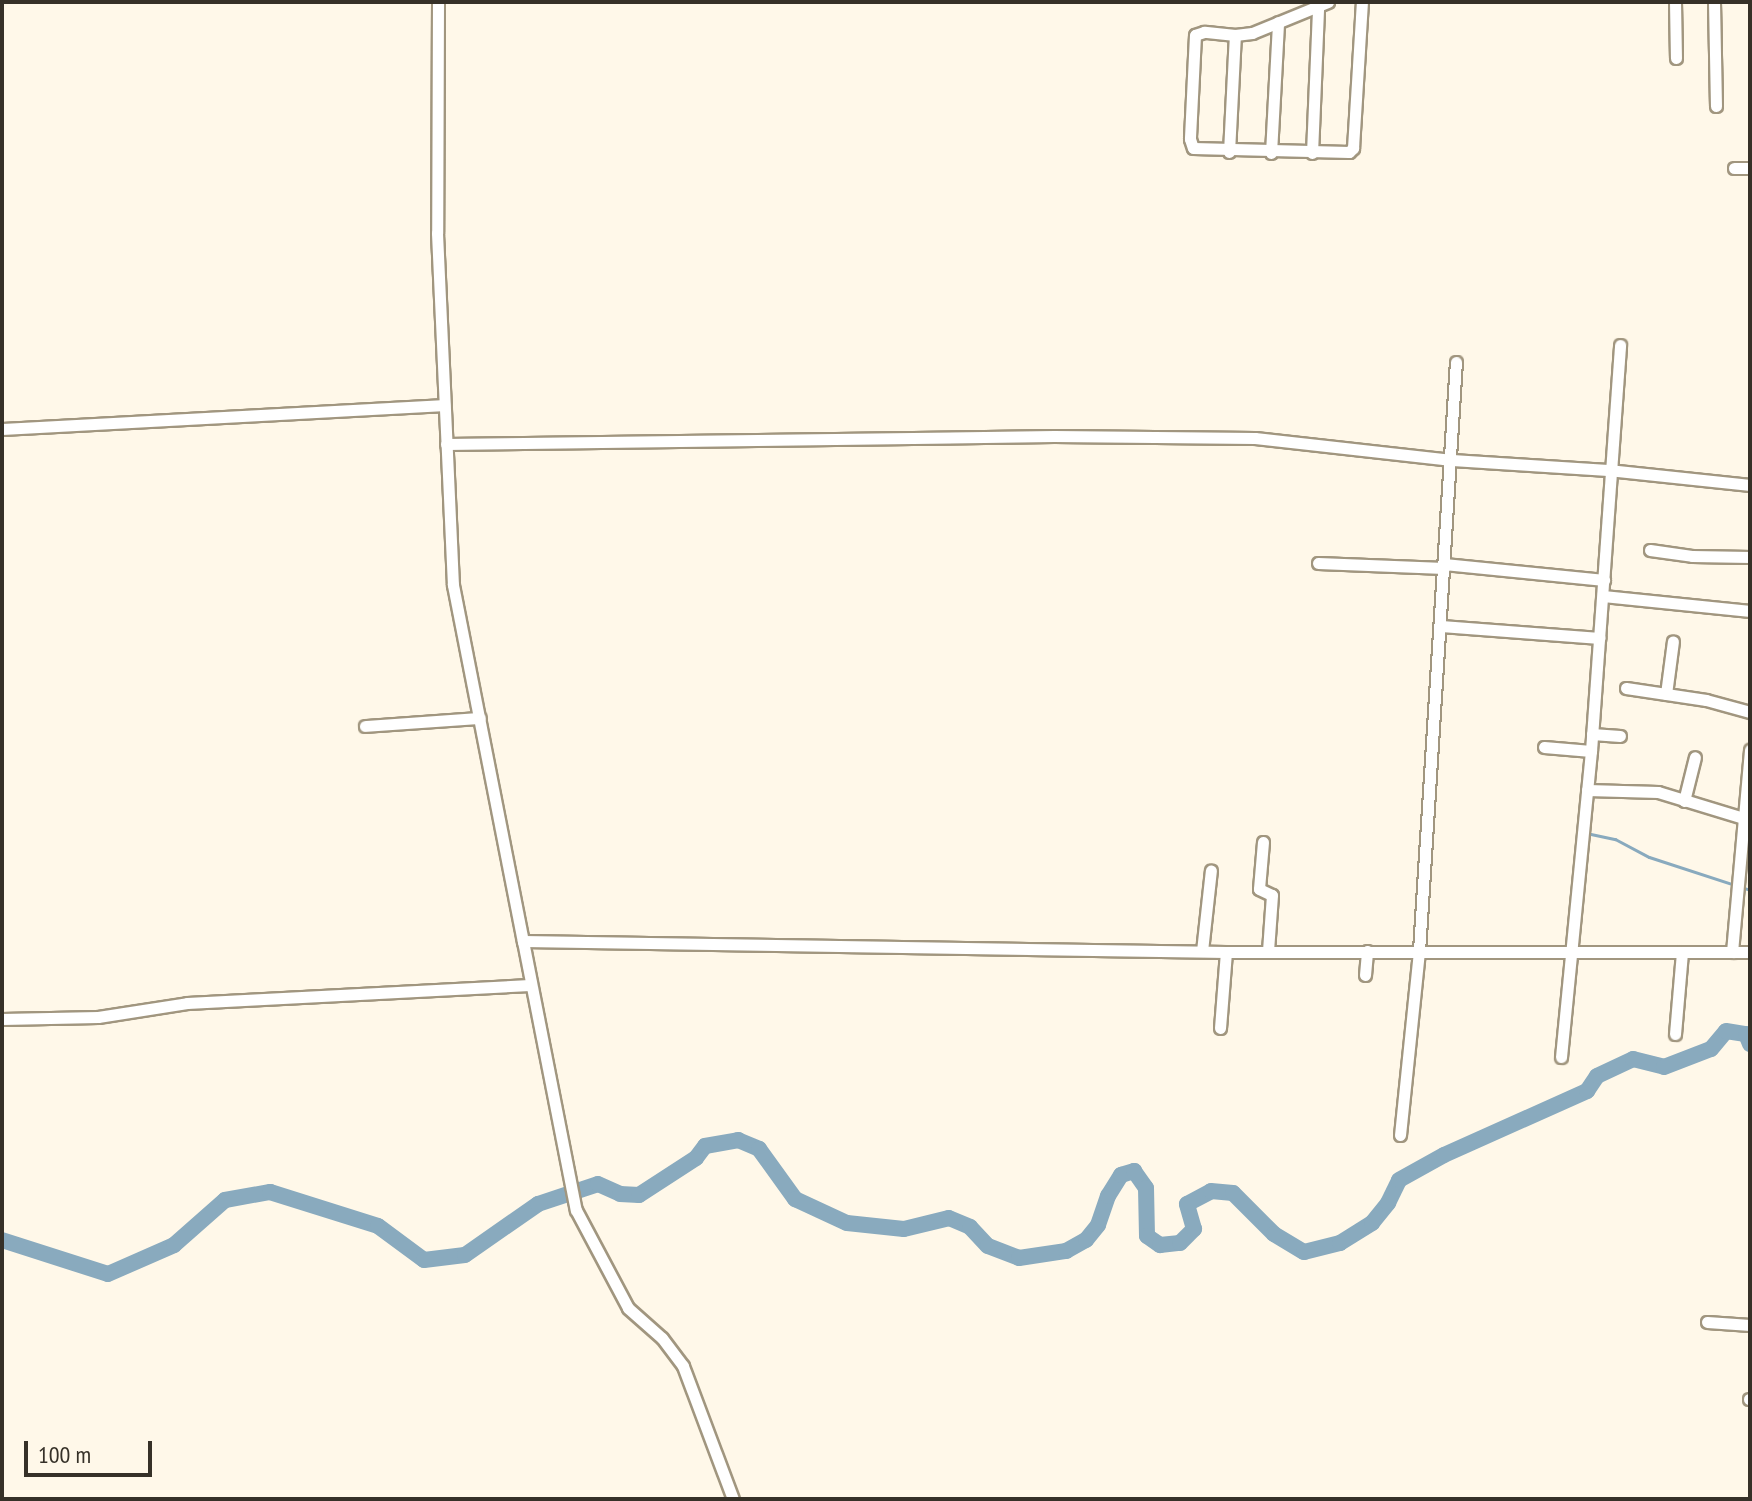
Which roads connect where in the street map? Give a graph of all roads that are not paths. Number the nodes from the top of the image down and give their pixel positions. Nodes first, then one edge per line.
1 (438, 2) edge
2 (1362, 2) edge
3 (1675, 2) edge
4 (1714, 2) edge
5 (1323, 6) edge
6 (1278, 22) junction
7 (1235, 35) junction
8 (1676, 58) dead end
9 (1716, 106) dead end
10 (1229, 152) junction
11 (1271, 153) junction
12 (1312, 153) junction
13 (1734, 168) dead end
14 (1750, 168) edge
15 (1620, 345) dead end
16 (1456, 362) dead end
17 (444, 405) junction
18 (2, 429) edge
19 (446, 444) junction
20 (1452, 460) junction
21 (1608, 470) junction
22 (1750, 485) edge
23 (1650, 550) dead end
24 (1750, 557) edge
25 (1318, 563) dead end
26 (1444, 566) junction
27 (1604, 580) junction
28 (1603, 596) junction
29 (1750, 611) edge
30 (1441, 626) junction
31 (1600, 638) junction
32 (1673, 641) dead end
33 (1626, 688) dead end
34 (1666, 694) junction
35 (1750, 712) edge
36 (480, 718) junction
37 (365, 726) dead end
38 (1592, 734) junction
39 (1620, 736) dead end
40 (1544, 747) dead end
41 (1750, 750) edge
42 (1591, 751) junction
43 (1695, 757) dead end
44 (1587, 790) junction
45 (1684, 801) junction
46 (1747, 819) edge
47 (1263, 842) dead end
48 (1211, 870) dead end
49 (523, 941) junction
50 (1202, 951) junction
51 (1268, 951) junction
52 (1367, 951) junction
53 (1419, 951) junction
54 (1571, 951) junction
55 (1226, 952) junction
56 (1682, 952) junction
57 (1732, 952) junction
58 (1750, 952) edge
59 (1365, 975) dead end
60 (530, 985) junction
61 (2, 1019) edge
62 (1220, 1028) dead end
63 (1675, 1034) dead end
64 (1561, 1057) dead end
65 (1400, 1135) dead end
66 (1707, 1322) dead end
67 (1750, 1325) edge
68 (733, 1499) edge

1 - 17 street
2 - 12 street
3 - 8 street
4 - 9 street
5 - 6 street
5 - 12 street
6 - 7 street
6 - 11 street
7 - 10 street
7 - 10 street
10 - 11 street
11 - 12 street
13 - 14 street
15 - 21 street
16 - 20 street
17 - 18 street
17 - 19 street
19 - 20 street
19 - 36 street
20 - 21 street
20 - 26 street
21 - 22 street
21 - 27 street
23 - 24 street
25 - 26 street
26 - 27 street
26 - 30 street
27 - 28 street
28 - 29 street
28 - 31 street
30 - 31 street
30 - 53 street
31 - 38 street
32 - 34 street
33 - 34 street
34 - 35 street
36 - 37 street
36 - 49 street
38 - 39 street
38 - 42 street
40 - 42 street
41 - 46 street
42 - 44 street
43 - 45 street
44 - 45 street
44 - 54 street
45 - 46 street
46 - 57 street
47 - 51 street
48 - 50 street
49 - 50 street
49 - 60 street
50 - 55 street
51 - 52 street
51 - 55 street
52 - 53 street
52 - 59 street
53 - 54 street
53 - 65 street
54 - 56 street
54 - 64 street
55 - 62 street
56 - 57 street
56 - 63 street
57 - 58 street
60 - 61 street
60 - 68 street
66 - 67 street

